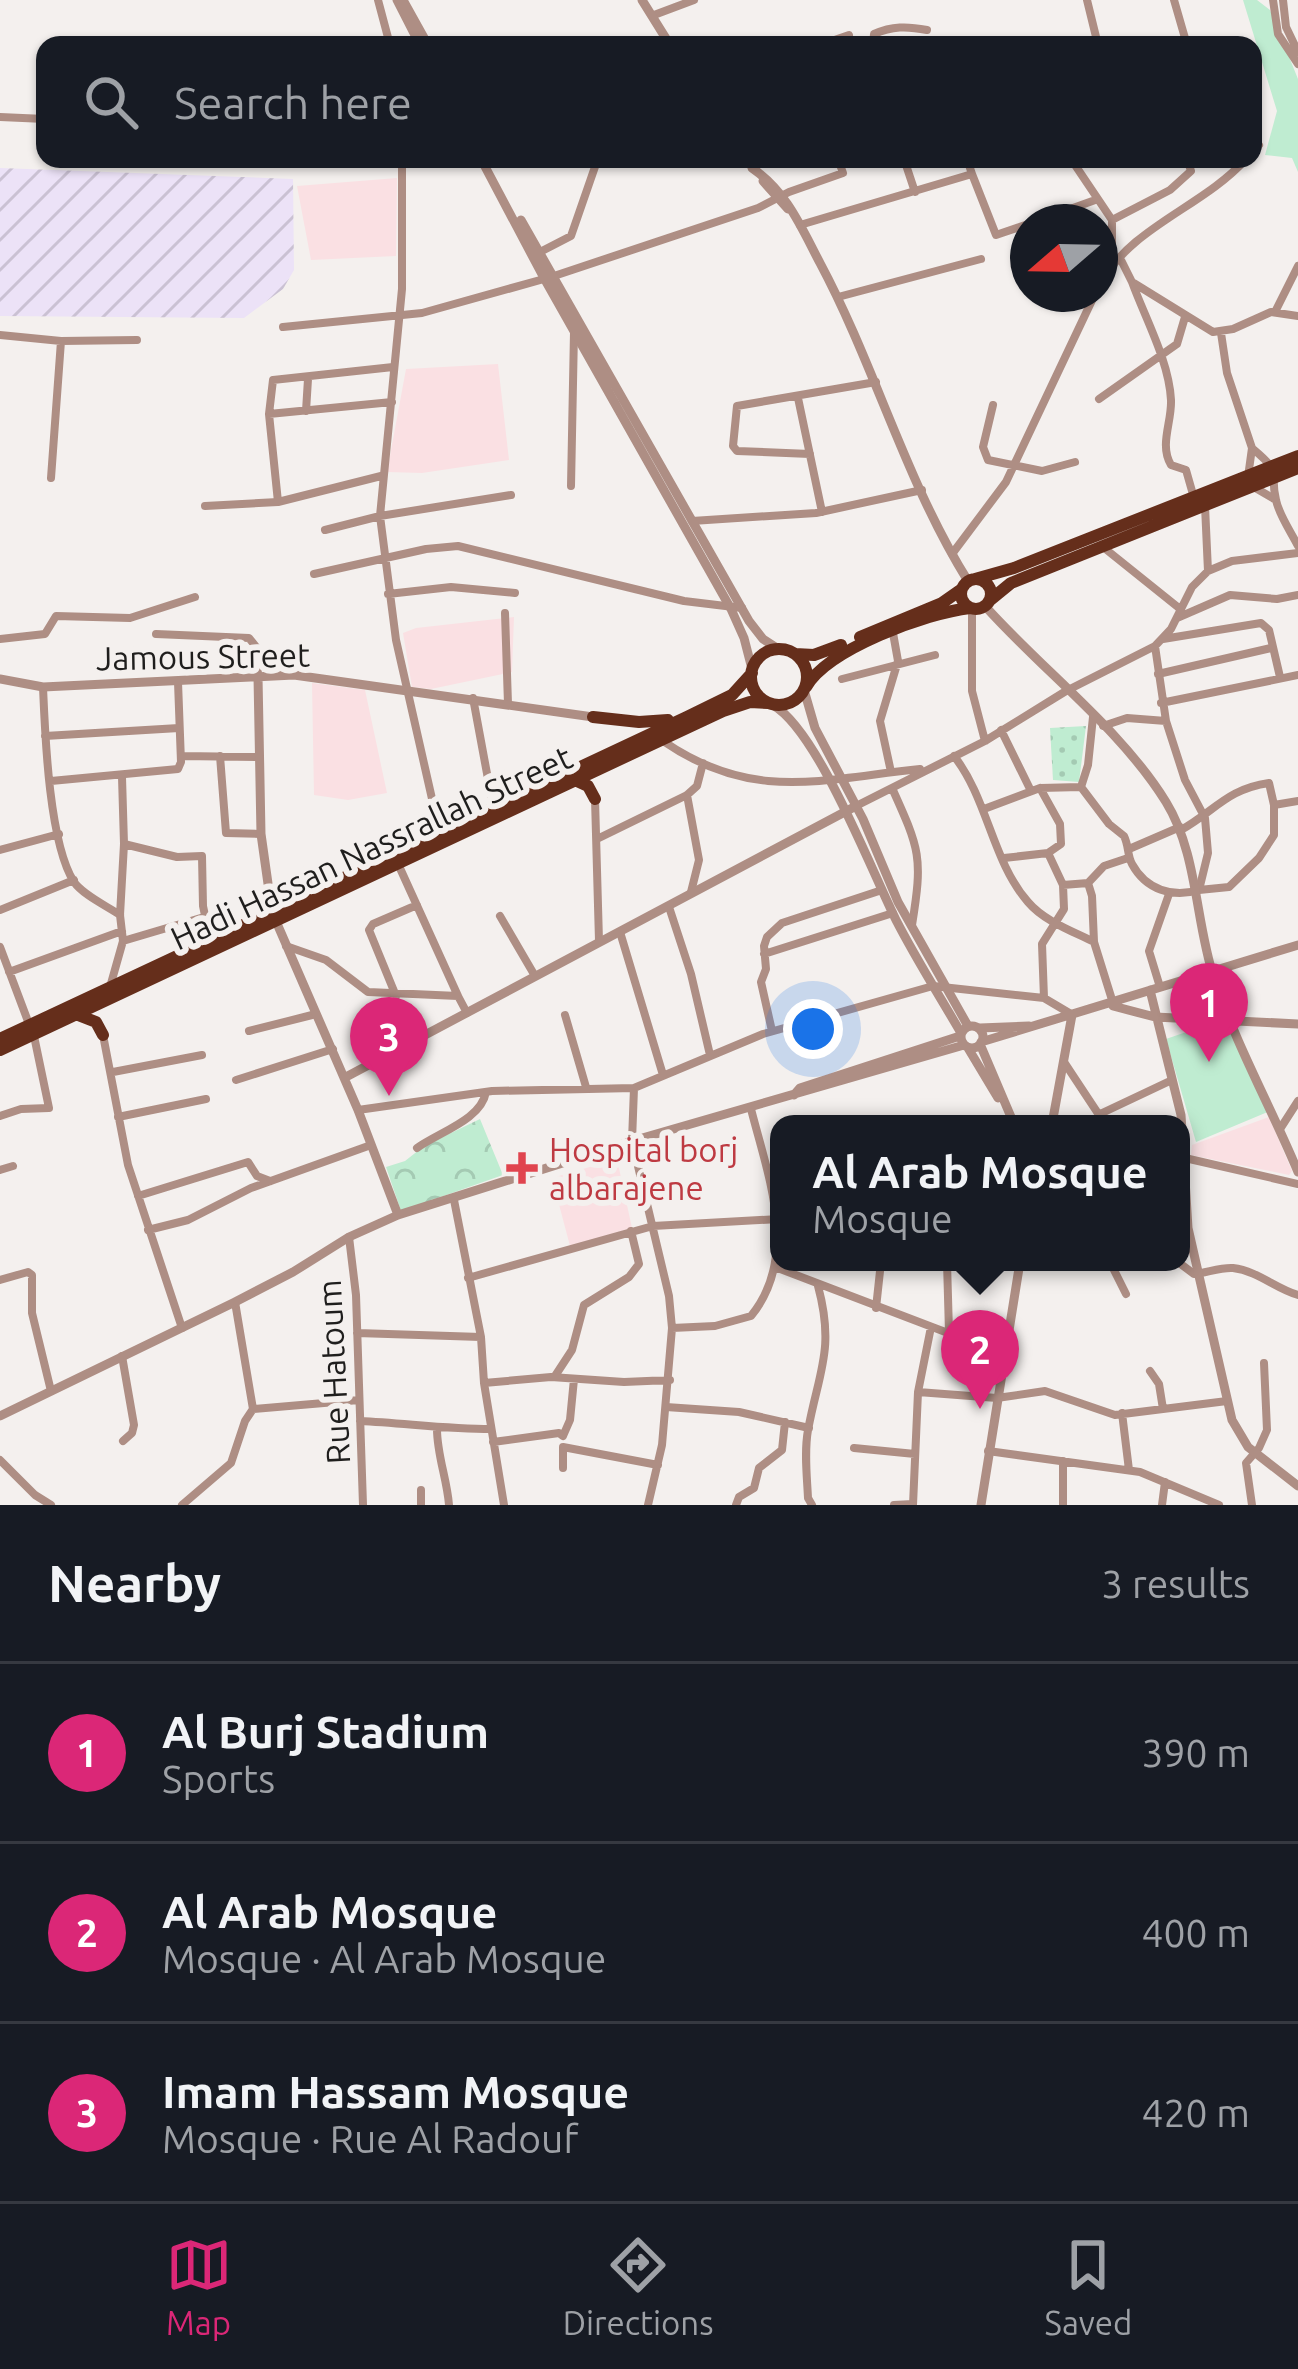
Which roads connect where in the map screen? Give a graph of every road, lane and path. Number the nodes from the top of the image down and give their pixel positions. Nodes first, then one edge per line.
1 (378, 0) edge
2 (400, 0) edge
3 (642, 0) edge
4 (694, 0) edge
5 (1087, 0) edge
6 (1174, 0) edge
7 (1274, 0) edge
8 (1283, 0) edge
9 (654, 15) junction
10 (927, 30) dead end
11 (849, 35) dead end
12 (388, 36) edge
13 (419, 36) edge
14 (665, 36) edge
15 (846, 36) edge
16 (874, 36) edge
17 (1096, 36) edge
18 (1184, 36) edge
19 (1298, 52) edge
20 (1298, 64) edge
21 (0, 117) edge
22 (36, 119) edge
23 (402, 168) edge
24 (490, 168) edge
25 (490, 168) edge
26 (595, 168) edge
27 (753, 168) edge
28 (841, 168) edge
29 (907, 168) edge
30 (970, 168) edge
31 (1077, 168) edge
32 (1189, 168) edge
33 (1237, 168) edge
34 (972, 174) junction
35 (915, 192) junction
36 (780, 197) junction
37 (1098, 199) junction
38 (1084, 204) edge
39 (1101, 204) edge
40 (1118, 217) edge
41 (800, 225) junction
42 (1010, 231) edge
43 (538, 253) junction
44 (1118, 258) edge
45 (981, 259) dead end
46 (1118, 263) edge
47 (1298, 266) edge
48 (547, 278) junction
49 (1132, 282) junction
50 (838, 297) junction
51 (1087, 312) edge
52 (1275, 312) junction
53 (399, 316) junction
54 (1185, 316) junction
55 (1298, 316) edge
56 (283, 327) dead end
57 (574, 331) junction
58 (1221, 333) junction
59 (0, 335) edge
60 (136, 340) dead end
61 (61, 341) junction
62 (1160, 359) junction
63 (394, 367) junction
64 (308, 379) junction
65 (877, 382) junction
66 (798, 398) junction
67 (1099, 399) dead end
68 (392, 402) junction
69 (993, 405) dead end
70 (306, 411) junction
71 (269, 414) junction
72 (1252, 448) junction
73 (810, 454) junction
74 (1298, 456) edge
75 (1075, 461) dead end
76 (1015, 465) junction
77 (1298, 468) edge
78 (1275, 472) junction
79 (381, 476) junction
80 (51, 478) dead end
81 (1250, 482) junction
82 (571, 487) dead end
83 (922, 490) junction
84 (511, 495) dead end
85 (1276, 500) junction
86 (278, 502) junction
87 (1200, 502) junction
88 (205, 506) dead end
89 (822, 512) junction
90 (380, 516) junction
91 (691, 521) junction
92 (325, 530) dead end
93 (1103, 547) junction
94 (1298, 549) edge
95 (952, 555) junction
96 (384, 557) junction
97 (1208, 571) junction
98 (314, 574) dead end
99 (968, 583) junction
100 (515, 593) dead end
101 (388, 594) junction
102 (1298, 595) edge
103 (194, 597) dead end
104 (979, 606) junction
105 (736, 609) junction
106 (506, 613) dead end
107 (1178, 613) junction
108 (892, 633) junction
109 (156, 634) dead end
110 (0, 639) edge
111 (1158, 642) junction
112 (1271, 648) junction
113 (780, 650) junction
114 (795, 654) junction
115 (935, 655) dead end
116 (896, 668) junction
117 (752, 671) junction
118 (1158, 674) junction
119 (1298, 675) edge
120 (258, 677) junction
121 (1280, 677) junction
122 (0, 680) edge
123 (842, 680) dead end
124 (178, 682) junction
125 (44, 687) junction
126 (805, 688) junction
127 (407, 689) junction
128 (1066, 691) junction
129 (473, 698) junction
130 (1161, 703) junction
131 (508, 704) junction
132 (770, 704) junction
133 (592, 717) junction
134 (687, 717) junction
135 (1093, 717) junction
136 (1166, 721) junction
137 (1102, 726) junction
138 (179, 728) junction
139 (1000, 730) junction
140 (45, 736) junction
141 (662, 740) junction
142 (985, 741) junction
143 (616, 750) junction
144 (181, 755) junction
145 (220, 756) junction
146 (954, 756) junction
147 (259, 757) junction
148 (703, 764) junction
149 (928, 768) junction
150 (598, 769) junction
151 (891, 772) junction
152 (122, 777) junction
153 (841, 779) junction
154 (574, 780) junction
155 (51, 781) junction
156 (828, 781) junction
157 (1081, 787) junction
158 (892, 788) junction
159 (1035, 789) junction
160 (687, 795) junction
161 (596, 799) junction
162 (1298, 801) edge
163 (1274, 805) junction
164 (493, 808) junction
165 (851, 809) junction
166 (985, 809) junction
167 (1205, 818) junction
168 (1180, 829) junction
169 (58, 834) junction
170 (261, 834) junction
171 (440, 834) junction
172 (599, 838) junction
173 (124, 844) junction
174 (0, 850) edge
175 (1048, 854) junction
176 (1129, 854) junction
177 (1004, 858) junction
178 (399, 866) junction
179 (74, 880) junction
180 (1088, 883) junction
181 (1063, 885) junction
182 (882, 890) junction
183 (1196, 891) junction
184 (691, 894) junction
185 (1169, 894) junction
186 (417, 905) junction
187 (669, 907) junction
188 (0, 910) edge
189 (892, 913) junction
190 (120, 915) junction
191 (500, 916) dead end
192 (204, 917) junction
193 (274, 918) junction
194 (1053, 922) junction
195 (912, 927) junction
196 (620, 932) junction
197 (123, 936) junction
198 (210, 941) junction
199 (599, 941) junction
200 (1094, 942) junction
201 (1298, 945) edge
202 (284, 946) junction
203 (1, 950) edge
204 (764, 954) junction
205 (9, 972) junction
206 (1212, 972) junction
207 (536, 976) junction
208 (938, 986) junction
209 (1155, 988) junction
210 (109, 995) junction
211 (396, 996) junction
212 (458, 996) junction
213 (1044, 998) junction
214 (1113, 1003) junction
215 (1100, 1006) junction
216 (467, 1013) junction
217 (316, 1014) junction
218 (78, 1015) junction
219 (565, 1015) dead end
220 (1072, 1016) junction
221 (1155, 1017) junction
222 (1229, 1020) junction
223 (1298, 1024) edge
224 (31, 1030) junction
225 (249, 1031) dead end
226 (772, 1031) junction
227 (103, 1035) junction
228 (970, 1038) junction
229 (0, 1039) edge
230 (332, 1049) junction
231 (0, 1050) edge
232 (202, 1055) dead end
233 (710, 1055) junction
234 (1064, 1062) junction
235 (112, 1072) junction
236 (664, 1075) junction
237 (344, 1078) junction
238 (236, 1080) dead end
239 (1172, 1080) junction
240 (586, 1087) junction
241 (634, 1088) junction
242 (487, 1092) junction
243 (206, 1099) dead end
244 (1298, 1101) edge
245 (751, 1109) junction
246 (358, 1110) junction
247 (1100, 1114) joint
248 (1010, 1115) edge
249 (1054, 1115) edge
250 (1178, 1115) edge
251 (0, 1116) edge
252 (118, 1117) junction
253 (1280, 1129) junction
254 (632, 1141) junction
255 (371, 1145) junction
256 (417, 1148) dead end
257 (1190, 1159) edge
258 (13, 1166) dead end
259 (0, 1170) edge
260 (1298, 1172) edge
261 (270, 1181) junction
262 (770, 1184) edge
263 (1298, 1184) edge
264 (137, 1196) junction
265 (454, 1200) junction
266 (398, 1215) junction
267 (770, 1220) edge
268 (653, 1226) junction
269 (148, 1230) junction
270 (631, 1231) junction
271 (349, 1237) junction
272 (1190, 1237) edge
273 (1190, 1269) edge
274 (773, 1271) edge
275 (784, 1271) edge
276 (880, 1271) edge
277 (947, 1271) edge
278 (1018, 1271) edge
279 (1114, 1271) edge
280 (1198, 1274) junction
281 (468, 1278) junction
282 (0, 1280) edge
283 (818, 1286) junction
284 (1126, 1294) dead end
285 (1298, 1294) edge
286 (235, 1302) junction
287 (876, 1308) junction
288 (931, 1327) junction
289 (182, 1328) junction
290 (672, 1328) junction
291 (949, 1332) junction
292 (356, 1333) junction
293 (481, 1337) junction
294 (1003, 1354) junction
295 (122, 1357) junction
296 (1264, 1363) dead end
297 (1150, 1371) dead end
298 (554, 1378) junction
299 (574, 1379) junction
300 (670, 1380) junction
301 (484, 1383) junction
302 (51, 1391) junction
303 (918, 1392) junction
304 (998, 1398) junction
305 (359, 1400) junction
306 (1227, 1401) junction
307 (666, 1407) junction
308 (253, 1409) junction
309 (1163, 1409) junction
310 (1122, 1413) junction
311 (0, 1416) edge
312 (360, 1421) junction
313 (785, 1422) junction
314 (808, 1428) junction
315 (437, 1429) junction
316 (491, 1429) junction
317 (123, 1441) dead end
318 (494, 1442) junction
319 (563, 1442) junction
320 (854, 1448) dead end
321 (987, 1451) junction
322 (1254, 1451) junction
323 (915, 1454) junction
324 (0, 1460) edge
325 (1063, 1461) junction
326 (658, 1465) junction
327 (563, 1468) dead end
328 (1130, 1470) junction
329 (1165, 1482) junction
330 (1298, 1486) edge
331 (421, 1490) dead end
332 (34, 1495) junction
333 (913, 1504) edge
334 (26, 1505) edge
335 (51, 1505) edge
336 (182, 1505) edge
337 (363, 1505) edge
338 (421, 1505) edge
339 (449, 1505) edge
340 (504, 1505) edge
341 (648, 1505) edge
342 (736, 1505) edge
343 (812, 1505) edge
344 (894, 1505) edge
345 (981, 1505) edge
346 (1063, 1505) edge
347 (1162, 1505) edge
348 (1219, 1505) edge
349 (1252, 1505) edge

1 - 12 street
2 - 13 street
3 - 9 street
4 - 9 street
5 - 17 street
6 - 18 street
7 - 20 street
8 - 19 street
9 - 14 street
10 - 16 street
11 - 15 street
21 - 22 street
23 - 53 street
24 - 43 street
25 - 48 street
26 - 43 street
27 - 36 street
28 - 36 street
29 - 35 street
30 - 34 street
31 - 37 street
32 - 40 street
33 - 44 street
34 - 35 street
34 - 42 street
35 - 41 street
36 - 41 street
36 - 48 street
37 - 38 street
37 - 39 street
41 - 50 street
43 - 48 street
45 - 50 street
46 - 49 street
47 - 52 street
48 - 53 street
48 - 57 street
48 - 91 street
49 - 54 street
49 - 62 street
50 - 65 street
51 - 76 street
52 - 55 street
52 - 58 street
53 - 56 street
53 - 63 street
54 - 58 street
54 - 62 street
57 - 82 street
57 - 105 street
58 - 72 street
59 - 61 street
60 - 61 street
61 - 80 street
62 - 67 street
62 - 87 street
63 - 64 street
63 - 68 street
64 - 70 street
64 - 71 street
65 - 66 street
65 - 83 street
66 - 73 street
66 - 73 street
68 - 70 street
68 - 79 street
69 - 76 street
70 - 71 street
71 - 86 street
72 - 78 street
72 - 81 street
73 - 89 street
74 - 78 highway
75 - 76 street
76 - 95 street
77 - 78 highway
78 - 81 highway
78 - 85 street
79 - 86 street
79 - 90 street
81 - 85 street
81 - 87 highway
83 - 89 street
83 - 95 street
84 - 90 street
85 - 94 street
86 - 88 street
87 - 93 highway
87 - 97 street
87 - 99 highway
89 - 91 street
90 - 92 street
90 - 96 street
91 - 105 street
93 - 104 highway
93 - 107 street
94 - 97 street
95 - 99 street
96 - 98 street
96 - 101 street
96 - 105 street
97 - 107 street
99 - 104 highway
99 - 104 highway
99 - 114 highway
100 - 101 street
101 - 127 street
102 - 107 street
103 - 110 street
104 - 108 highway
104 - 128 street
104 - 142 street
105 - 113 street
105 - 117 street
106 - 131 street
107 - 111 street
108 - 116 street
108 - 126 highway
109 - 120 street
111 - 112 street
111 - 118 street
111 - 128 street
112 - 118 street
112 - 121 street
113 - 114 highway
113 - 117 highway
114 - 126 highway
115 - 116 street
116 - 123 street
116 - 151 street
117 - 132 highway
117 - 134 highway, Hadi Hassan Nassrallah Street
118 - 130 street
119 - 121 street
120 - 124 street, Jamous Street
120 - 127 street, Jamous Street
120 - 147 street
121 - 130 street
122 - 125 street, Jamous Street
124 - 125 street, Jamous Street
124 - 138 street
125 - 140 street
126 - 132 highway
126 - 153 street
127 - 129 street, Jamous Street
127 - 171 street
128 - 135 street
128 - 139 street
129 - 131 street, Jamous Street
129 - 164 street
130 - 136 street
131 - 133 street, Jamous Street
132 - 141 highway, Hadi Hassan Nassrallah Street
132 - 156 street
133 - 134 highway
133 - 143 highway
134 - 143 highway, Hadi Hassan Nassrallah Street
135 - 137 street
135 - 157 street
136 - 137 street
136 - 167 street
137 - 168 street
138 - 140 street
138 - 144 street
139 - 142 street
139 - 159 street
140 - 155 street
141 - 148 street
141 - 150 highway, Hadi Hassan Nassrallah Street
142 - 146 street
143 - 164 highway, Hadi Hassan Nassrallah Street
144 - 145 street
144 - 152 street
145 - 147 street
145 - 170 street
146 - 149 street
146 - 166 street
147 - 170 street
148 - 156 street
148 - 160 street
149 - 151 street
149 - 158 street
150 - 154 highway, Hadi Hassan Nassrallah Street
150 - 161 highway
151 - 153 street
152 - 155 street
152 - 173 street
153 - 156 street
153 - 165 street
154 - 161 highway
154 - 178 highway, Hadi Hassan Nassrallah Street
155 - 169 street
156 - 165 street
157 - 159 street
157 - 176 street
158 - 165 street
158 - 195 street
159 - 166 street
159 - 175 street
160 - 172 street
160 - 184 street
161 - 172 street
162 - 163 street
163 - 167 street
163 - 183 street
164 - 171 highway, Hadi Hassan Nassrallah Street
165 - 182 street
165 - 184 street
165 - 195 street
166 - 177 street
167 - 168 street
167 - 183 street
168 - 176 street
168 - 183 street
169 - 174 street
169 - 179 street
170 - 193 street
171 - 193 highway, Hadi Hassan Nassrallah Street
172 - 199 street
173 - 190 street
173 - 192 street
175 - 177 street
175 - 181 street
176 - 180 street
176 - 185 street
177 - 194 street
178 - 186 street
178 - 193 highway, Hadi Hassan Nassrallah Street
179 - 188 street
179 - 190 street
180 - 181 street
180 - 200 street
181 - 194 street
182 - 189 street
182 - 204 street
183 - 185 street
183 - 206 street
184 - 187 street
185 - 209 street
186 - 211 street
186 - 212 street
187 - 196 street
187 - 233 street
189 - 204 street
189 - 208 street
190 - 197 street
191 - 207 street
192 - 197 street
192 - 198 street
193 - 198 highway, Hadi Hassan Nassrallah Street
193 - 202 street
193 - 210 highway, Hadi Hassan Nassrallah Street
194 - 200 street
194 - 213 street
195 - 208 street
196 - 199 street
196 - 236 street
197 - 205 street
197 - 210 street
198 - 210 highway, Hadi Hassan Nassrallah Street
199 - 207 street
200 - 214 street
201 - 206 street
202 - 211 street
202 - 217 street
203 - 205 street
204 - 226 street
205 - 224 street
206 - 209 street
206 - 222 street
207 - 216 street
208 - 213 street
208 - 226 street
208 - 228 street
209 - 214 street
209 - 221 street
210 - 218 highway, Hadi Hassan Nassrallah Street
210 - 224 highway, Hadi Hassan Nassrallah Street
210 - 227 highway
211 - 212 street
212 - 216 street
213 - 220 street
214 - 215 street
215 - 220 street
215 - 221 street
216 - 237 street
217 - 225 street
217 - 230 street
218 - 224 highway, Hadi Hassan Nassrallah Street
218 - 227 highway
219 - 240 street
220 - 228 street
220 - 234 street
221 - 222 street
221 - 239 street
222 - 223 street
222 - 253 street
224 - 229 highway, Hadi Hassan Nassrallah Street
224 - 231 highway, Hadi Hassan Nassrallah Street
224 - 251 street
226 - 233 street
227 - 235 street
228 - 245 street
228 - 248 street
230 - 237 street
230 - 238 street
232 - 235 street
233 - 236 street
234 - 247 street
234 - 249 street
235 - 252 street
236 - 241 street
237 - 246 street
239 - 247 street
239 - 250 street
240 - 241 street
240 - 242 street
241 - 254 street
242 - 246 street
242 - 256 street
243 - 252 street
244 - 253 street
245 - 254 street
245 - 262 street
246 - 255 street
252 - 264 street
253 - 260 street
254 - 265 street
254 - 268 street
255 - 261 street
255 - 266 street
257 - 263 street
258 - 259 street
261 - 264 street
261 - 269 street
264 - 269 street
265 - 266 street
265 - 281 street
266 - 271 street
267 - 268 street
268 - 270 street
268 - 290 street
269 - 289 street
270 - 281 street
270 - 298 street
271 - 286 street
271 - 292 street, Rue Hatoum
272 - 280 street
273 - 280 street
274 - 290 street
275 - 283 street
276 - 287 street
277 - 291 street
278 - 294 street
279 - 284 street
280 - 285 street
280 - 306 street
281 - 293 street
282 - 302 street
283 - 287 street
283 - 314 street
286 - 289 street
286 - 308 street
287 - 288 street
288 - 291 street
288 - 303 street
289 - 295 street
290 - 300 street
291 - 294 street
292 - 293 street
292 - 305 street, Rue Hatoum
293 - 301 street
294 - 304 street
295 - 302 street
295 - 317 street
296 - 322 street
297 - 309 street
298 - 299 street
298 - 301 street
299 - 300 street
299 - 319 street
300 - 307 street
301 - 316 street
302 - 311 street
303 - 304 street
303 - 323 street
304 - 310 street
304 - 321 street
305 - 308 street
305 - 312 street, Rue Hatoum
306 - 309 street
306 - 322 street
307 - 313 street
307 - 326 street
308 - 336 street
309 - 310 street
310 - 328 street
312 - 315 street
312 - 337 street, Rue Hatoum
313 - 314 street
313 - 342 street
314 - 343 street
315 - 316 street
315 - 339 street
316 - 318 street
318 - 319 street
318 - 340 street
319 - 326 street
319 - 327 street
320 - 323 street
321 - 325 street
321 - 345 street
322 - 330 street
322 - 349 street
323 - 333 street
324 - 332 street
325 - 328 street
325 - 346 street
326 - 341 street
328 - 329 street
329 - 347 street
329 - 348 street
331 - 338 street
332 - 334 street
332 - 335 street
333 - 344 street

